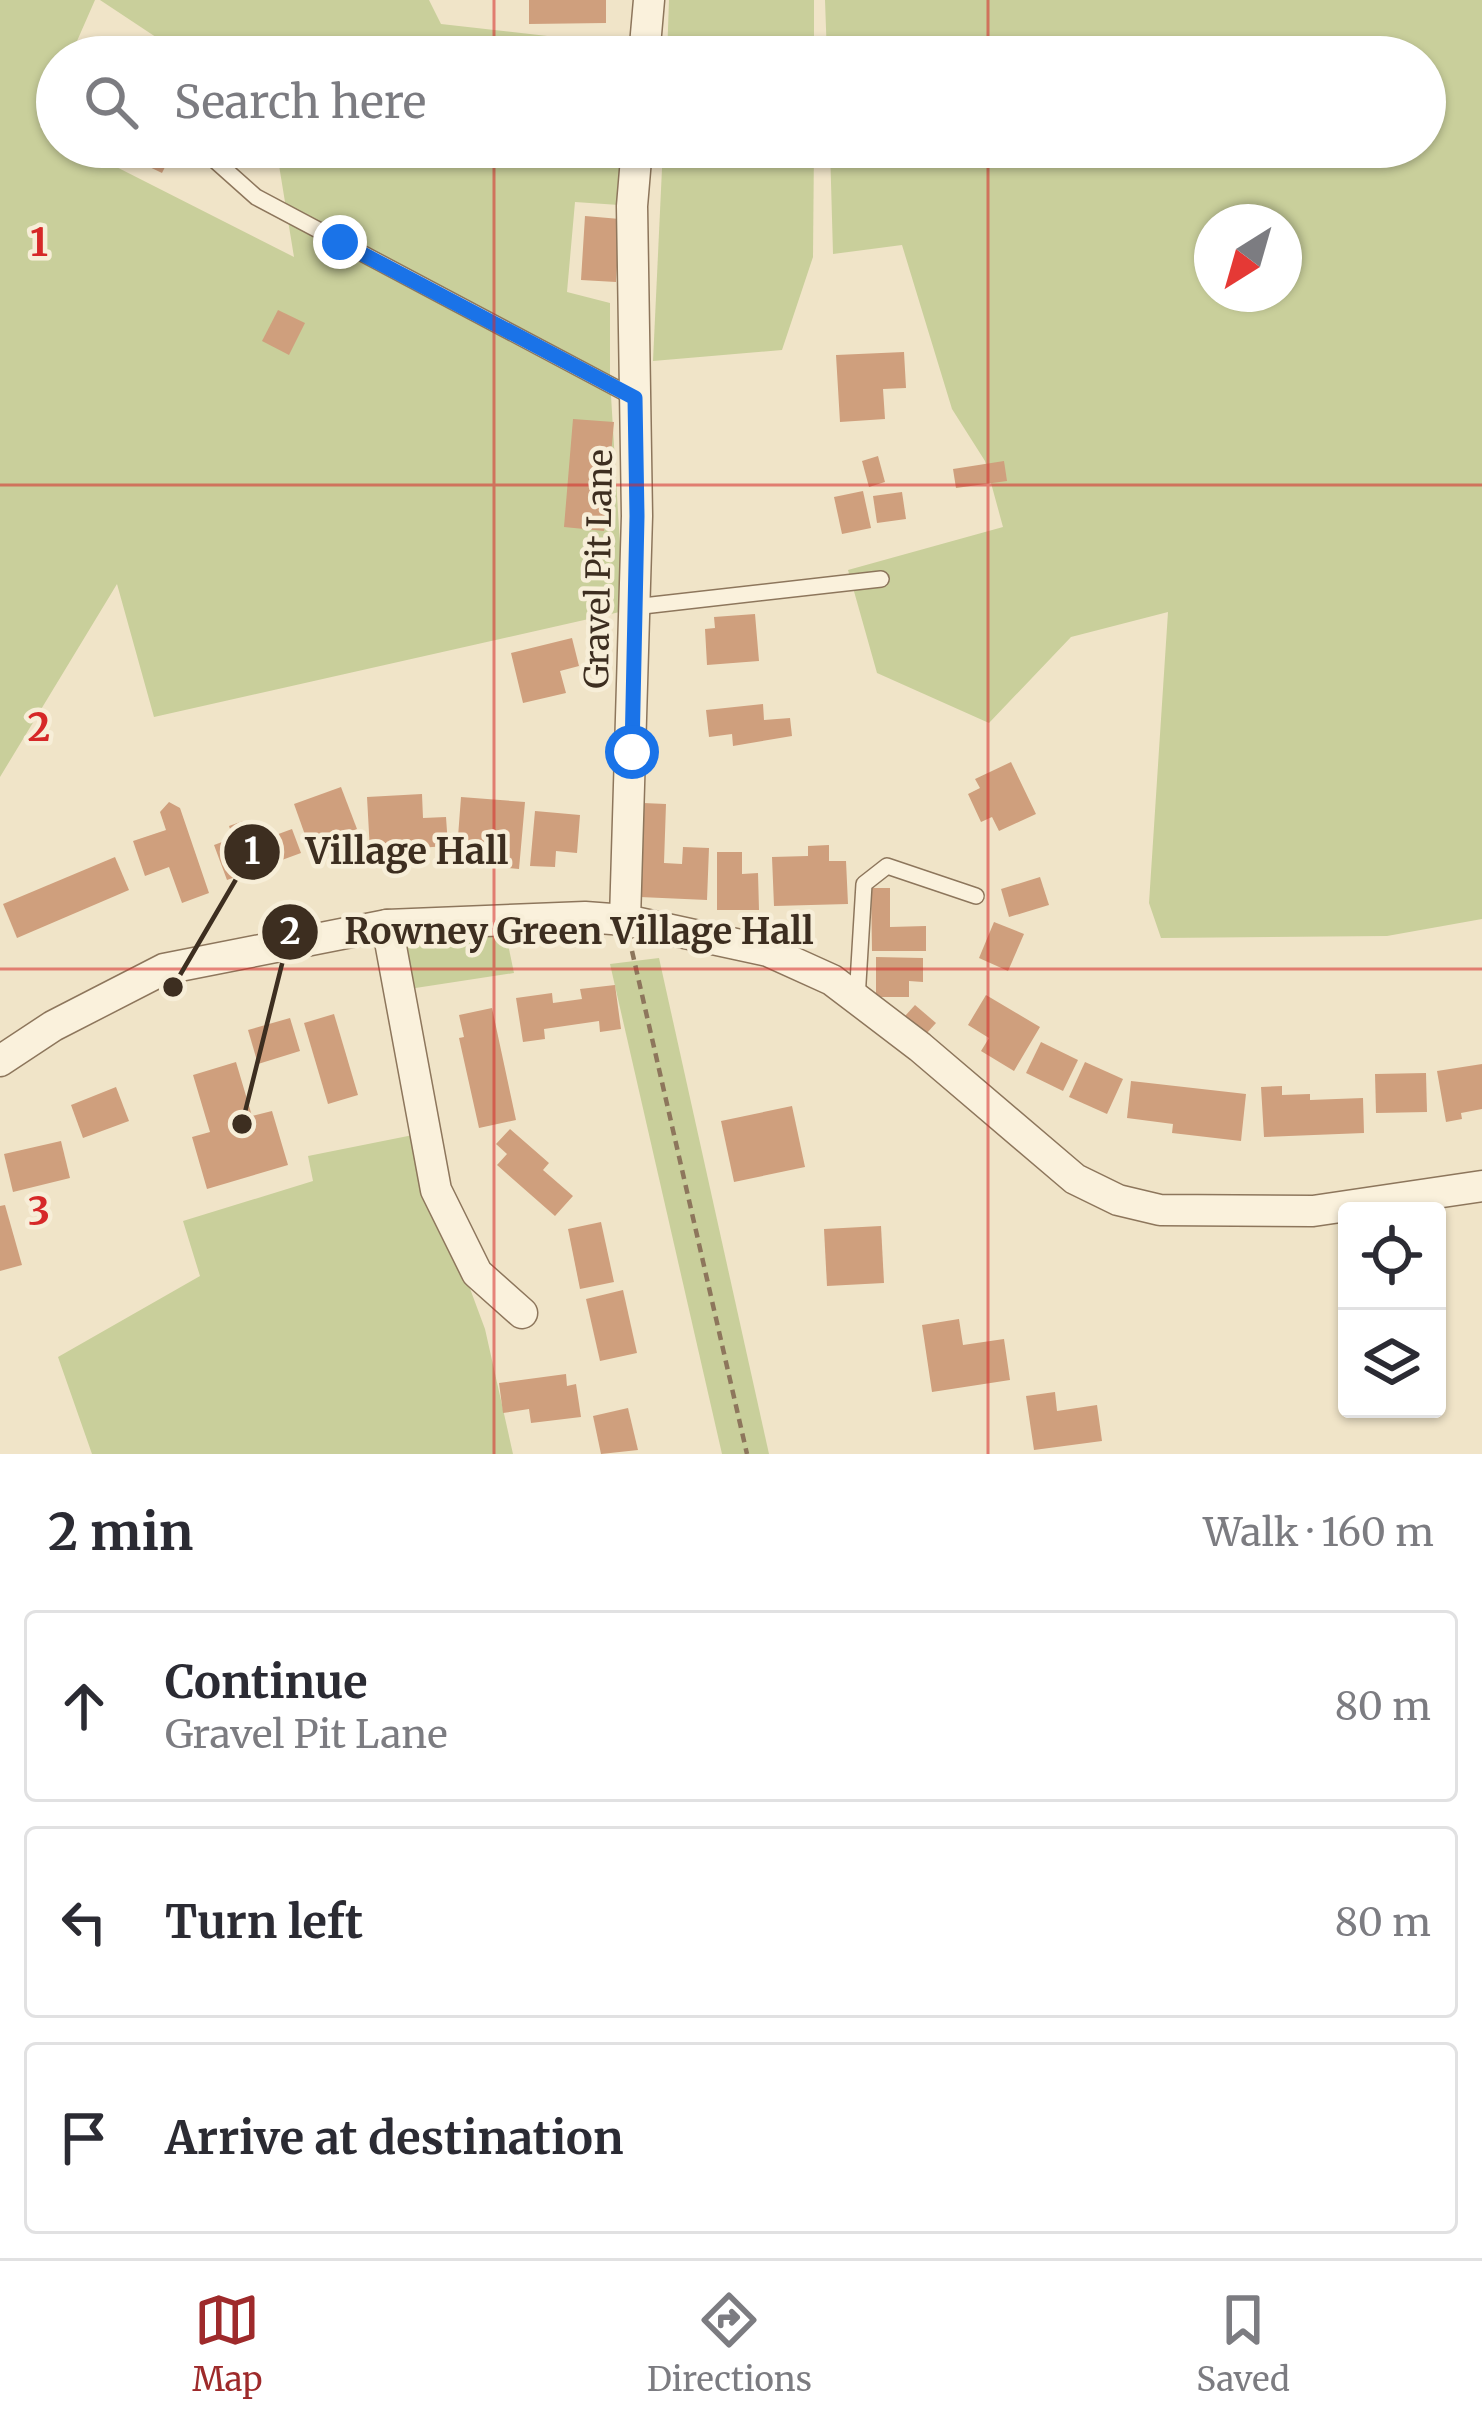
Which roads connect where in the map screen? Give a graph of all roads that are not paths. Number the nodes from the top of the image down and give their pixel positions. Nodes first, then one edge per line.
1 (649, 0) edge
2 (646, 36) edge
3 (223, 168) edge
4 (635, 168) edge
5 (635, 398) junction
6 (880, 579) dead end
7 (634, 607) junction
8 (976, 896) dead end
9 (625, 920) junction
10 (387, 925) junction
11 (857, 999) junction
12 (0, 1061) edge
13 (1482, 1186) edge
14 (523, 1313) dead end

1 - 2 street
3 - 5 lane
4 - 5 street, Gravel Pit Lane
5 - 7 street, Gravel Pit Lane
6 - 7 lane
7 - 9 street, Gravel Pit Lane
8 - 11 lane
9 - 10 street
9 - 11 street
10 - 12 street
10 - 14 street
11 - 13 street

